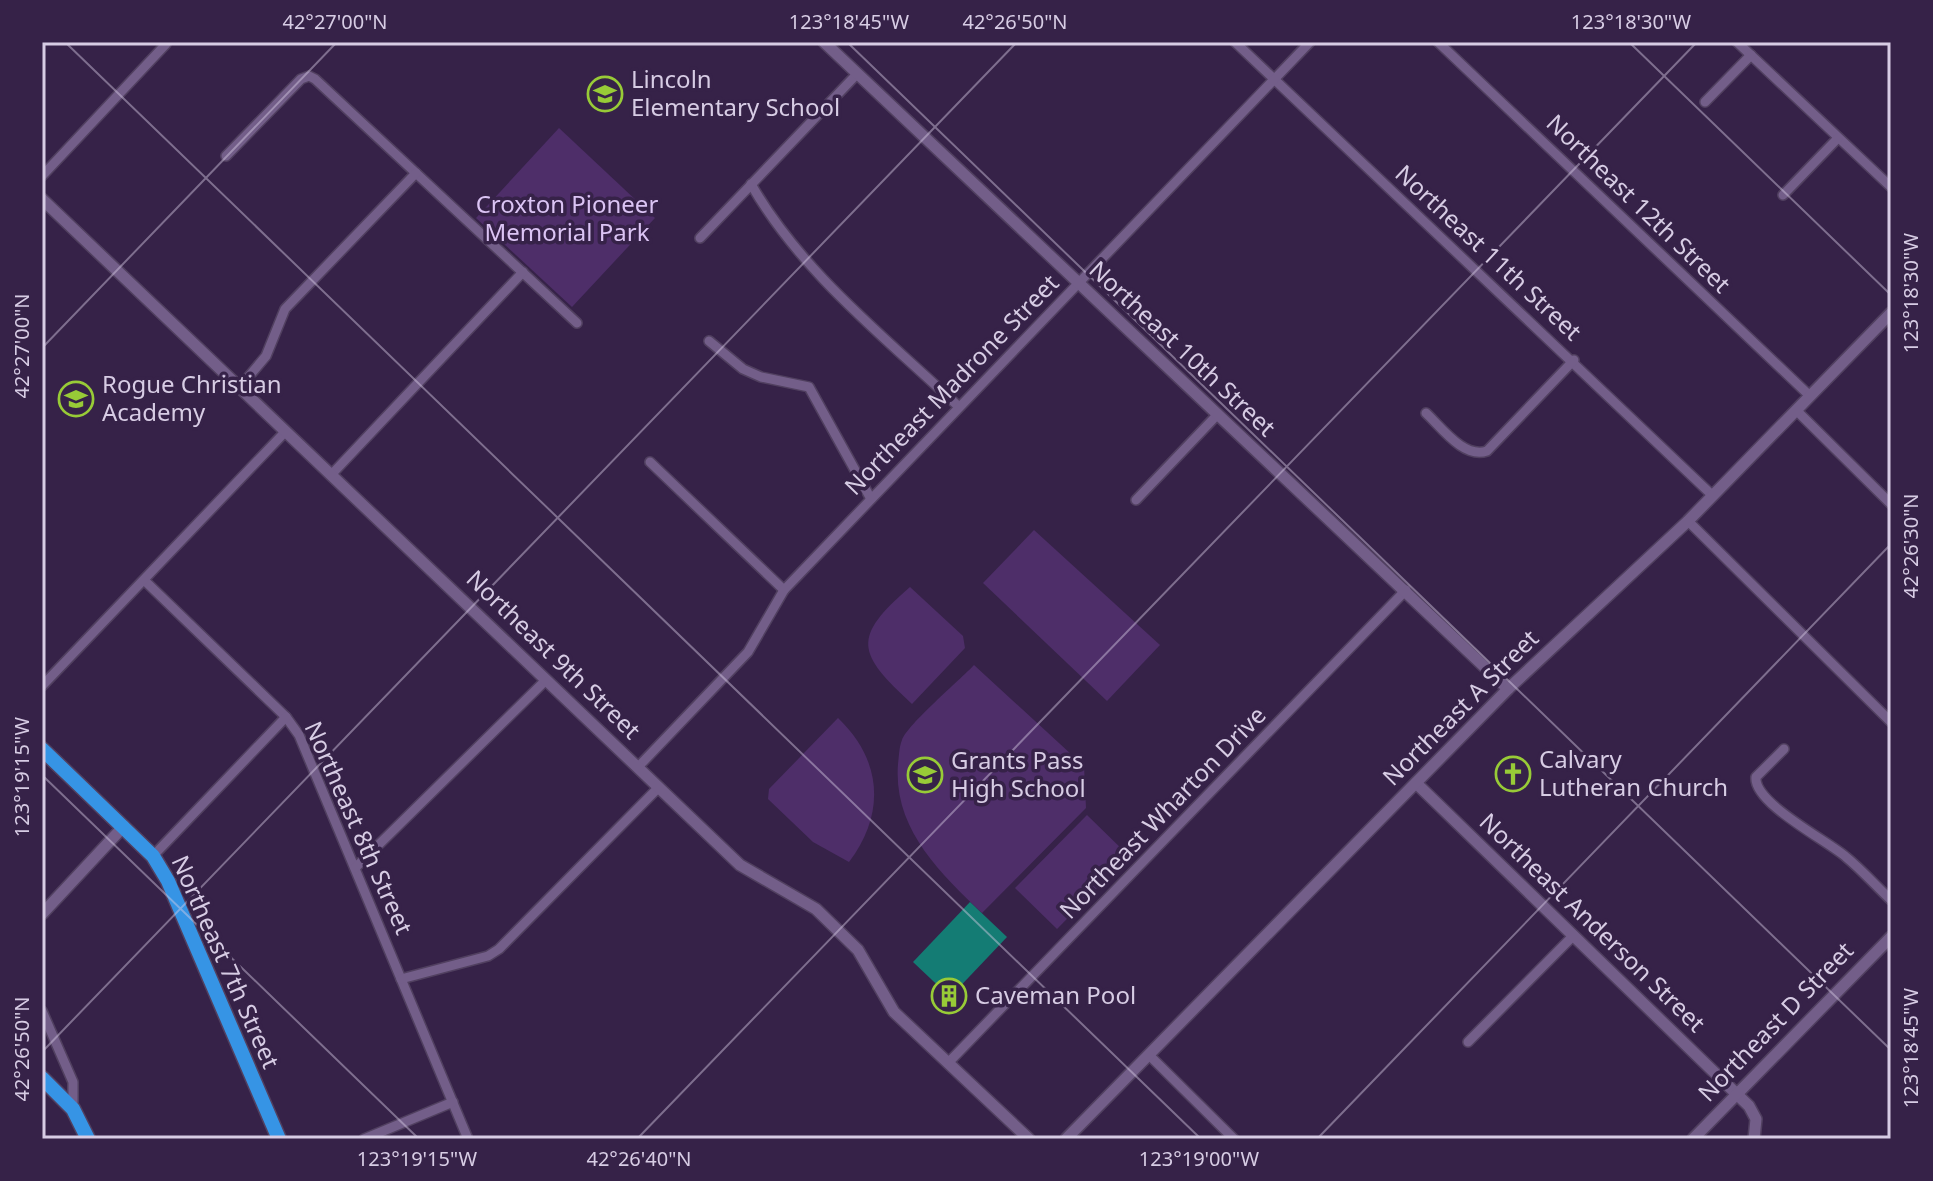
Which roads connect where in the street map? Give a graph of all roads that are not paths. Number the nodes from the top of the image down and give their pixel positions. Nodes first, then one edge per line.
1 (824, 42) edge
2 (1235, 42) edge
3 (1310, 42) edge
4 (1438, 42) edge
5 (1737, 42) edge
6 (166, 44) dead end
7 (1751, 55) junction
8 (857, 74) junction
9 (1274, 80) junction
10 (1705, 102) dead end
11 (1838, 138) junction
12 (226, 156) dead end
13 (416, 173) junction
14 (42, 176) edge
15 (751, 184) junction
16 (1891, 187) edge
17 (1783, 195) dead end
18 (42, 199) edge
19 (700, 238) dead end
20 (523, 272) junction
21 (1079, 281) junction
22 (1891, 313) edge
23 (577, 323) dead end
24 (709, 341) dead end
25 (1574, 360) junction
26 (240, 387) junction
27 (1810, 396) junction
28 (958, 406) junction
29 (1796, 410) junction
30 (1426, 413) dead end
31 (1218, 414) junction
32 (286, 431) junction
33 (650, 462) dead end
34 (331, 475) junction
35 (1712, 495) junction
36 (871, 499) junction
37 (1136, 500) dead end
38 (1891, 504) edge
39 (1688, 521) junction
40 (144, 580) junction
41 (784, 590) junction
42 (1406, 590) junction
43 (546, 680) junction
44 (42, 686) edge
45 (1508, 689) junction
46 (286, 717) junction
47 (1891, 722) edge
48 (42, 749) edge
49 (1784, 749) dead end
50 (638, 767) junction
51 (1416, 783) junction
52 (659, 787) junction
53 (124, 826) junction
54 (153, 856) junction
55 (355, 868) junction
56 (1891, 900) edge
57 (42, 914) edge
58 (1573, 936) junction
59 (1891, 937) edge
60 (401, 979) junction
61 (42, 1011) edge
62 (1468, 1042) dead end
63 (1149, 1055) junction
64 (948, 1063) junction
65 (42, 1078) edge
66 (1737, 1094) junction
67 (453, 1102) junction
68 (73, 1109) junction
69 (88, 1139) edge
70 (279, 1139) edge
71 (364, 1139) edge
72 (468, 1139) edge
73 (1029, 1139) edge
74 (1066, 1139) edge
75 (1234, 1139) edge
76 (1693, 1139) edge
77 (1754, 1139) edge

1 - 8 street, Northeast 10th Street
2 - 9 street, Northeast 11th Street
3 - 9 street, Northeast Madrone Street
4 - 27 street, Northeast 12th Street
5 - 7 street
6 - 14 street
7 - 10 street
7 - 11 street
8 - 15 street
8 - 21 street, Northeast 10th Street
9 - 21 street, Northeast Madrone Street
9 - 25 street, Northeast 11th Street
11 - 16 street
11 - 17 street
12 - 13 street
13 - 20 street
13 - 26 street
15 - 19 street
15 - 28 street
18 - 26 street, Northeast 9th Street
20 - 23 street
20 - 34 street
21 - 28 street, Northeast Madrone Street
21 - 31 street, Northeast 10th Street
22 - 27 street, Northeast A Street
24 - 36 street
25 - 30 street
25 - 35 street, Northeast 11th Street
26 - 32 street, Northeast 9th Street
27 - 29 street, Northeast A Street
28 - 36 street, Northeast Madrone Street
29 - 35 street, Northeast A Street
29 - 38 street
31 - 37 street
31 - 42 street, Northeast 10th Street
32 - 34 street, Northeast 9th Street
32 - 40 street
33 - 41 street
34 - 43 street, Northeast 9th Street
35 - 39 street, Northeast A Street
36 - 41 street, Northeast Madrone Street
39 - 45 street, Northeast A Street
39 - 47 street
40 - 44 street
40 - 46 street, Northeast 8th Street
41 - 50 street, Northeast Madrone Street
42 - 45 street, Northeast 10th Street
42 - 64 street, Northeast Wharton Drive
43 - 50 street, Northeast 9th Street
43 - 55 street
45 - 51 street, Northeast A Street
46 - 54 street
46 - 55 street, Northeast 8th Street
48 - 53 highway, Northeast 7th Street
49 - 56 street
50 - 52 street, Northeast 9th Street
51 - 58 street, Northeast Anderson Street
51 - 63 street, Northeast A Street
52 - 60 street
52 - 64 street, Northeast 9th Street
53 - 54 highway, Northeast 7th Street
53 - 57 street
54 - 70 highway, Northeast 7th Street
55 - 60 street, Northeast 8th Street
58 - 62 street
58 - 66 street, Northeast Anderson Street
59 - 66 street, Northeast D Street
60 - 67 street, Northeast 8th Street
61 - 68 street
63 - 74 street, Northeast A Street
63 - 75 street
64 - 73 street, Northeast 9th Street
65 - 68 highway
66 - 76 street, Northeast D Street
66 - 77 street, Northeast Anderson Street
67 - 71 street
67 - 72 street, Northeast 8th Street
68 - 69 highway

